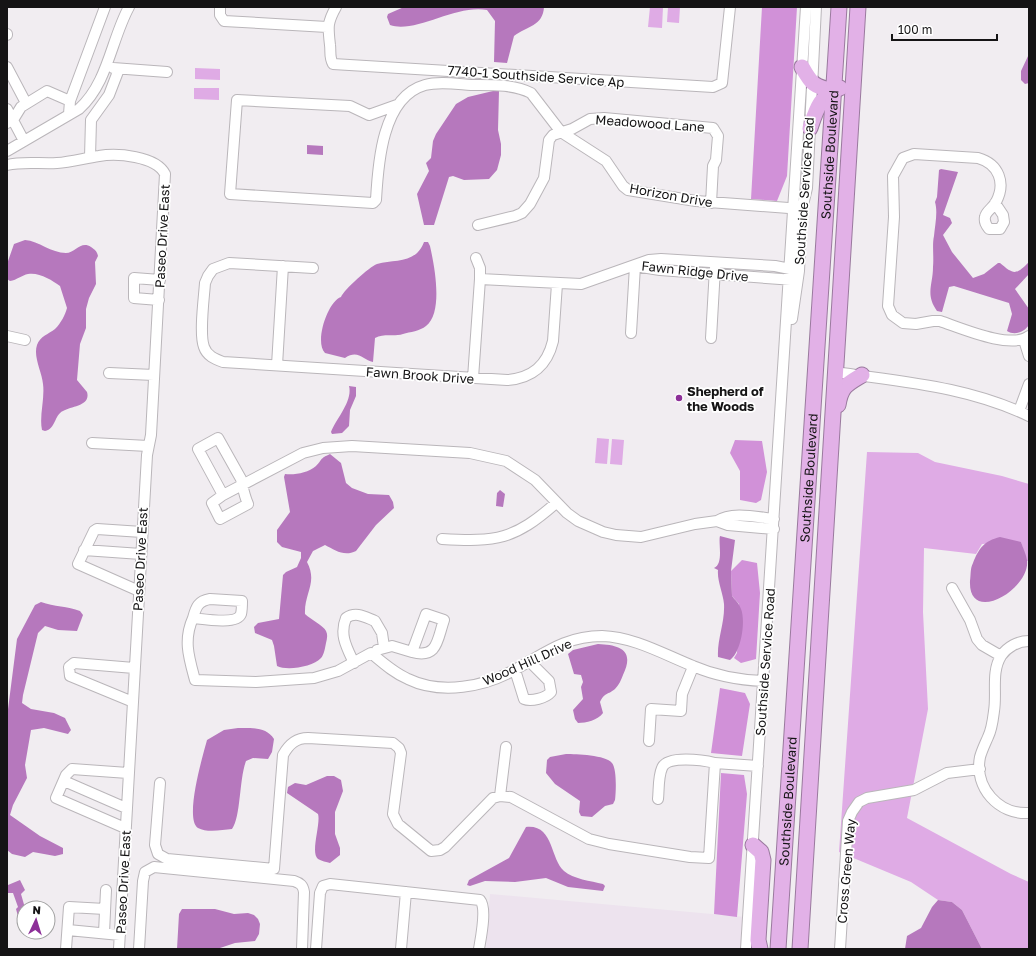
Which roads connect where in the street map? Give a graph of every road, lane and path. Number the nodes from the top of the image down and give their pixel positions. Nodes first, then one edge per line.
1 (105, 7) edge
2 (129, 7) edge
3 (220, 7) edge
4 (336, 7) edge
5 (730, 7) edge
6 (806, 7) edge
7 (816, 7) edge
8 (839, 7) edge
9 (858, 7) edge
10 (327, 27) junction
11 (105, 66) junction
12 (7, 67) edge
13 (802, 67) junction
14 (119, 69) junction
15 (167, 72) dead end
16 (853, 78) junction
17 (811, 83) junction
18 (834, 90) junction
19 (70, 101) junction
20 (26, 104) junction
21 (397, 105) junction
22 (7, 109) edge
23 (69, 114) junction
24 (10, 122) edge
25 (810, 128) junction
26 (561, 132) junction
27 (24, 141) junction
28 (7, 151) edge
29 (90, 157) junction
30 (7, 164) edge
31 (711, 202) junction
32 (995, 203) dead end
33 (797, 209) junction
34 (478, 225) dead end
35 (476, 258) dead end
36 (716, 262) junction
37 (283, 266) junction
38 (635, 266) junction
39 (313, 268) dead end
40 (715, 274) junction
41 (794, 275) junction
42 (480, 279) junction
43 (160, 280) junction
44 (557, 284) junction
45 (159, 300) junction
46 (631, 333) dead end
47 (818, 333) junction
48 (7, 336) edge
49 (711, 338) dead end
50 (1026, 338) edge
51 (25, 340) dead end
52 (1029, 356) edge
53 (277, 365) junction
54 (835, 372) junction
55 (109, 373) dead end
56 (154, 375) junction
57 (862, 375) junction
58 (473, 378) junction
59 (1029, 384) edge
60 (1018, 411) junction
61 (1029, 416) edge
62 (832, 424) junction
63 (92, 443) dead end
64 (148, 446) junction
65 (242, 485) junction
66 (223, 495) junction
67 (556, 503) junction
68 (774, 524) junction
69 (142, 532) junction
70 (442, 539) dead end
71 (84, 550) junction
72 (141, 554) junction
73 (952, 588) dead end
74 (139, 591) junction
75 (192, 618) dead end
76 (1029, 641) edge
77 (384, 647) junction
78 (412, 652) dead end
79 (371, 653) junction
80 (1001, 656) junction
81 (530, 661) junction
82 (354, 663) junction
83 (693, 667) junction
84 (134, 668) junction
85 (515, 670) junction
86 (763, 681) junction
87 (133, 702) junction
88 (650, 741) dead end
89 (506, 747) dead end
90 (714, 763) junction
91 (758, 766) junction
92 (980, 769) junction
93 (128, 773) junction
94 (64, 781) junction
95 (160, 783) dead end
96 (500, 796) junction
97 (658, 799) dead end
98 (126, 808) junction
99 (1029, 813) edge
100 (125, 828) junction
101 (753, 845) junction
102 (106, 890) dead end
103 (406, 892) junction
104 (105, 909) junction
105 (68, 930) junction
106 (104, 933) junction
107 (120, 934) junction
108 (66, 949) edge
109 (119, 949) edge
110 (140, 949) edge
111 (302, 949) edge
112 (316, 949) edge
113 (402, 949) edge
114 (480, 949) edge
115 (746, 949) edge
116 (760, 949) edge
117 (778, 949) edge
118 (800, 949) edge
119 (840, 949) edge

1 - 19 street
2 - 11 street
3 - 10 street
4 - 10 street
5 - 10 street, 7740-1 Southside Service Ap
6 - 13 street, Southside Service Road
7 - 17 street, Southside Service Road
8 - 18 highway, Southside Boulevard
9 - 16 highway, Southside Boulevard
11 - 14 street
11 - 23 street
12 - 20 street
13 - 17 highway
13 - 33 street, Southside Service Road
14 - 15 street
14 - 29 street
16 - 18 highway
16 - 54 highway, Southside Boulevard
17 - 18 highway
17 - 25 street, Southside Service Road
18 - 25 highway
18 - 47 highway, Southside Boulevard
19 - 20 street
19 - 23 street
20 - 24 street
21 - 21 street
21 - 26 street, Horizon Drive
22 - 24 street
23 - 27 street
24 - 27 street
25 - 33 street, Southside Service Road
26 - 31 street, Horizon Drive
26 - 31 street, Meadowood Lane
26 - 34 street
27 - 28 street
29 - 30 street
29 - 43 street, Paseo Drive East
31 - 33 street, Horizon Drive
32 - 50 street
33 - 41 street, Southside Service Road
35 - 42 street
36 - 38 street, Fawn Ridge Drive
36 - 40 street
36 - 41 street, Fawn Ridge Drive
37 - 39 street
37 - 53 street
37 - 53 street, Fawn Brook Drive
38 - 40 street, Fawn Ridge Drive
38 - 44 street
38 - 46 street
40 - 41 street, Fawn Ridge Drive
40 - 49 street
41 - 68 street, Southside Service Road
42 - 44 street
42 - 58 street
43 - 45 street, Paseo Drive East
43 - 45 street
44 - 58 street, Fawn Brook Drive
45 - 56 street, Paseo Drive East
47 - 54 highway
47 - 117 highway, Southside Boulevard
48 - 51 street
50 - 52 street
53 - 58 street, Fawn Brook Drive
54 - 57 street
54 - 62 highway, Southside Boulevard
55 - 56 street
56 - 64 street, Paseo Drive East
57 - 60 street
57 - 62 highway
59 - 60 street
60 - 61 street
62 - 118 highway, Southside Boulevard
63 - 64 street
64 - 69 street, Paseo Drive East
65 - 66 street
65 - 66 street
65 - 66 street
65 - 67 street
67 - 68 street
67 - 70 street
68 - 86 street, Southside Service Road
69 - 71 street
69 - 72 street, Paseo Drive East
71 - 72 street
71 - 74 street
72 - 74 street, Paseo Drive East
73 - 80 street
74 - 84 street, Paseo Drive East
75 - 82 street
76 - 80 street
77 - 78 street
77 - 79 street
77 - 82 street
79 - 82 street
79 - 85 street, Wood Hill Drive
80 - 92 street
81 - 83 street, Wood Hill Drive
81 - 85 street, Wood Hill Drive
81 - 85 street
83 - 86 street, Wood Hill Drive
83 - 88 street
84 - 87 street, Paseo Drive East
84 - 87 street
86 - 91 street, Southside Service Road
87 - 93 street, Paseo Drive East
89 - 96 street
90 - 91 street
90 - 96 street
90 - 97 street
91 - 101 street, Southside Service Road
92 - 99 street
92 - 119 street, Cross Green Way
93 - 94 street
93 - 98 street, Paseo Drive East
94 - 98 street
94 - 100 street
95 - 96 street
98 - 100 street, Paseo Drive East
100 - 107 street, Paseo Drive East
101 - 115 street, Southside Service Road
101 - 116 highway
102 - 104 street
103 - 112 street
103 - 113 street
103 - 114 street
104 - 105 street
104 - 106 street
105 - 106 street
105 - 108 street
106 - 107 street
107 - 109 street, Paseo Drive East
110 - 111 street

